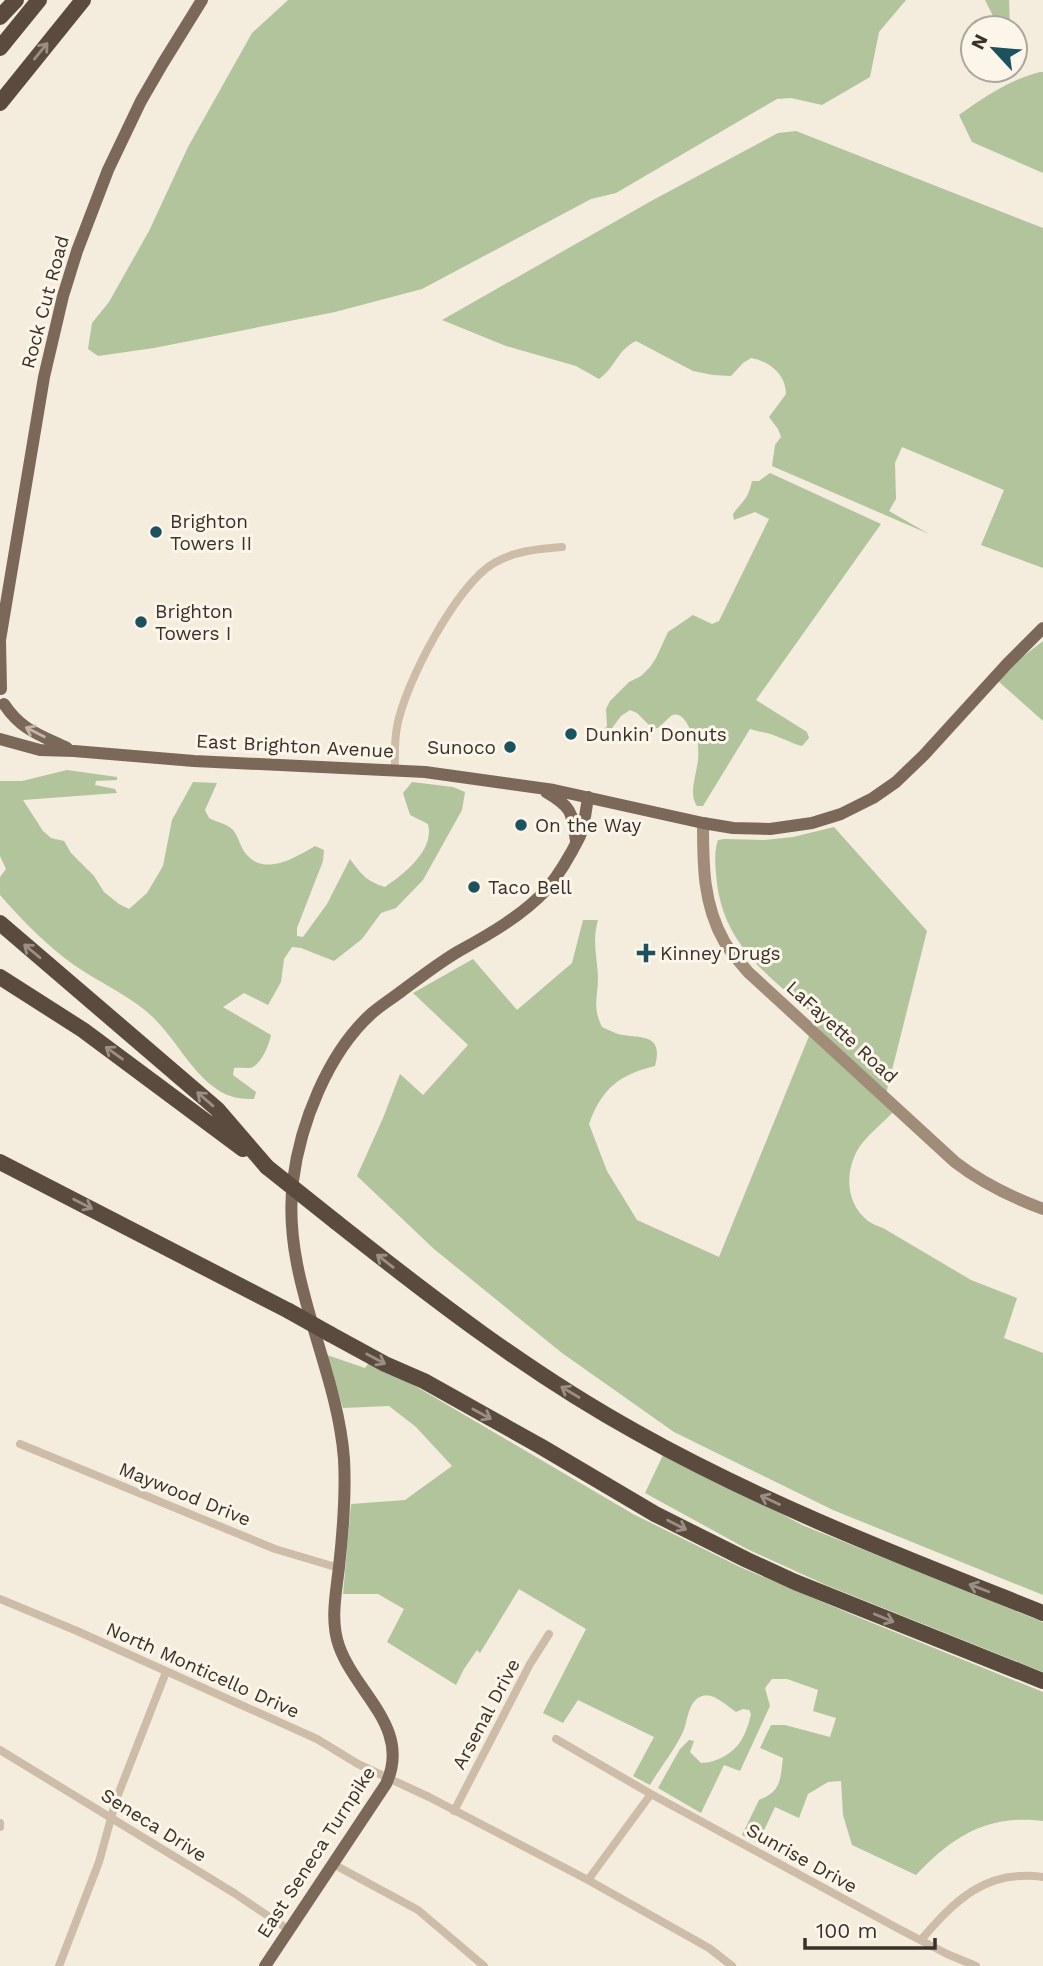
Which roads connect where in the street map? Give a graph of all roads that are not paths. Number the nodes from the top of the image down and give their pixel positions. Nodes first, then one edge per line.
1 (16, 0) edge
2 (39, 0) edge
3 (83, 0) edge
4 (202, 0) edge
5 (0, 17) edge
6 (0, 48) edge
7 (0, 103) edge
8 (562, 548) dead end
9 (1043, 628) edge
10 (0, 641) edge
11 (1, 688) edge
12 (2, 709) edge
13 (0, 739) edge
14 (74, 751) junction
15 (395, 771) junction
16 (540, 788) junction
17 (588, 797) junction
18 (703, 823) junction
19 (576, 842) junction
20 (0, 923) edge
21 (0, 976) edge
22 (0, 1162) edge
23 (267, 1167) junction
24 (0, 1168) edge
25 (58, 1191) junction
26 (1043, 1209) edge
27 (20, 1444) dead end
28 (339, 1568) junction
29 (0, 1599) edge
30 (1043, 1613) edge
31 (549, 1634) dead end
32 (166, 1672) junction
33 (1043, 1681) edge
34 (556, 1739) dead end
35 (0, 1750) edge
36 (389, 1779) junction
37 (651, 1794) junction
38 (454, 1811) junction
39 (112, 1818) junction
40 (333, 1864) junction
41 (1043, 1877) edge
42 (587, 1880) junction
43 (289, 1930) junction
44 (921, 1940) junction
45 (947, 1954) junction
46 (59, 1966) edge
47 (265, 1966) edge
48 (484, 1966) edge
49 (732, 1966) edge
50 (944, 1966) edge
51 (976, 1966) edge

1 - 5 highway
2 - 6 highway
7 -> 3 highway
4 - 10 main road, Rock Cut Road
8 - 15 street
9 - 18 main road
10 - 11 main road, Rock Cut Road
11 - 12 main road, Rock Cut Road
14 -> 12 main road
13 - 14 main road, East Brighton Avenue
14 - 15 main road, East Brighton Avenue
15 - 16 main road, East Brighton Avenue
16 - 17 main road, East Brighton Avenue
16 - 19 main road
17 - 18 main road
17 - 19 main road, East Seneca Turnpike
18 - 26 street, LaFayette Road
19 - 28 main road, East Seneca Turnpike
23 -> 20 highway
23 -> 21 highway
22 - 25 highway
30 -> 23 highway, bridge
24 - 25 highway
25 -> 33 highway, bridge
27 - 28 street, Maywood Drive
28 - 36 main road, East Seneca Turnpike
29 - 32 street, North Monticello Drive
31 - 38 street, Arsenal Drive
32 - 36 street, North Monticello Drive
32 - 39 street
34 - 37 street, Sunrise Drive
35 - 39 street, Seneca Drive
36 - 38 street, North Monticello Drive
36 - 40 main road, East Seneca Turnpike
37 - 42 street
37 - 44 street, Sunrise Drive
38 - 42 street, North Monticello Drive
39 - 43 street, Seneca Drive
39 - 46 street
40 - 43 main road, East Seneca Turnpike
40 - 48 street
41 - 44 street
42 - 49 street, North Monticello Drive
43 - 47 main road, East Seneca Turnpike
44 - 45 street, Sunrise Drive
45 - 50 street
45 - 51 street, Sunrise Drive

